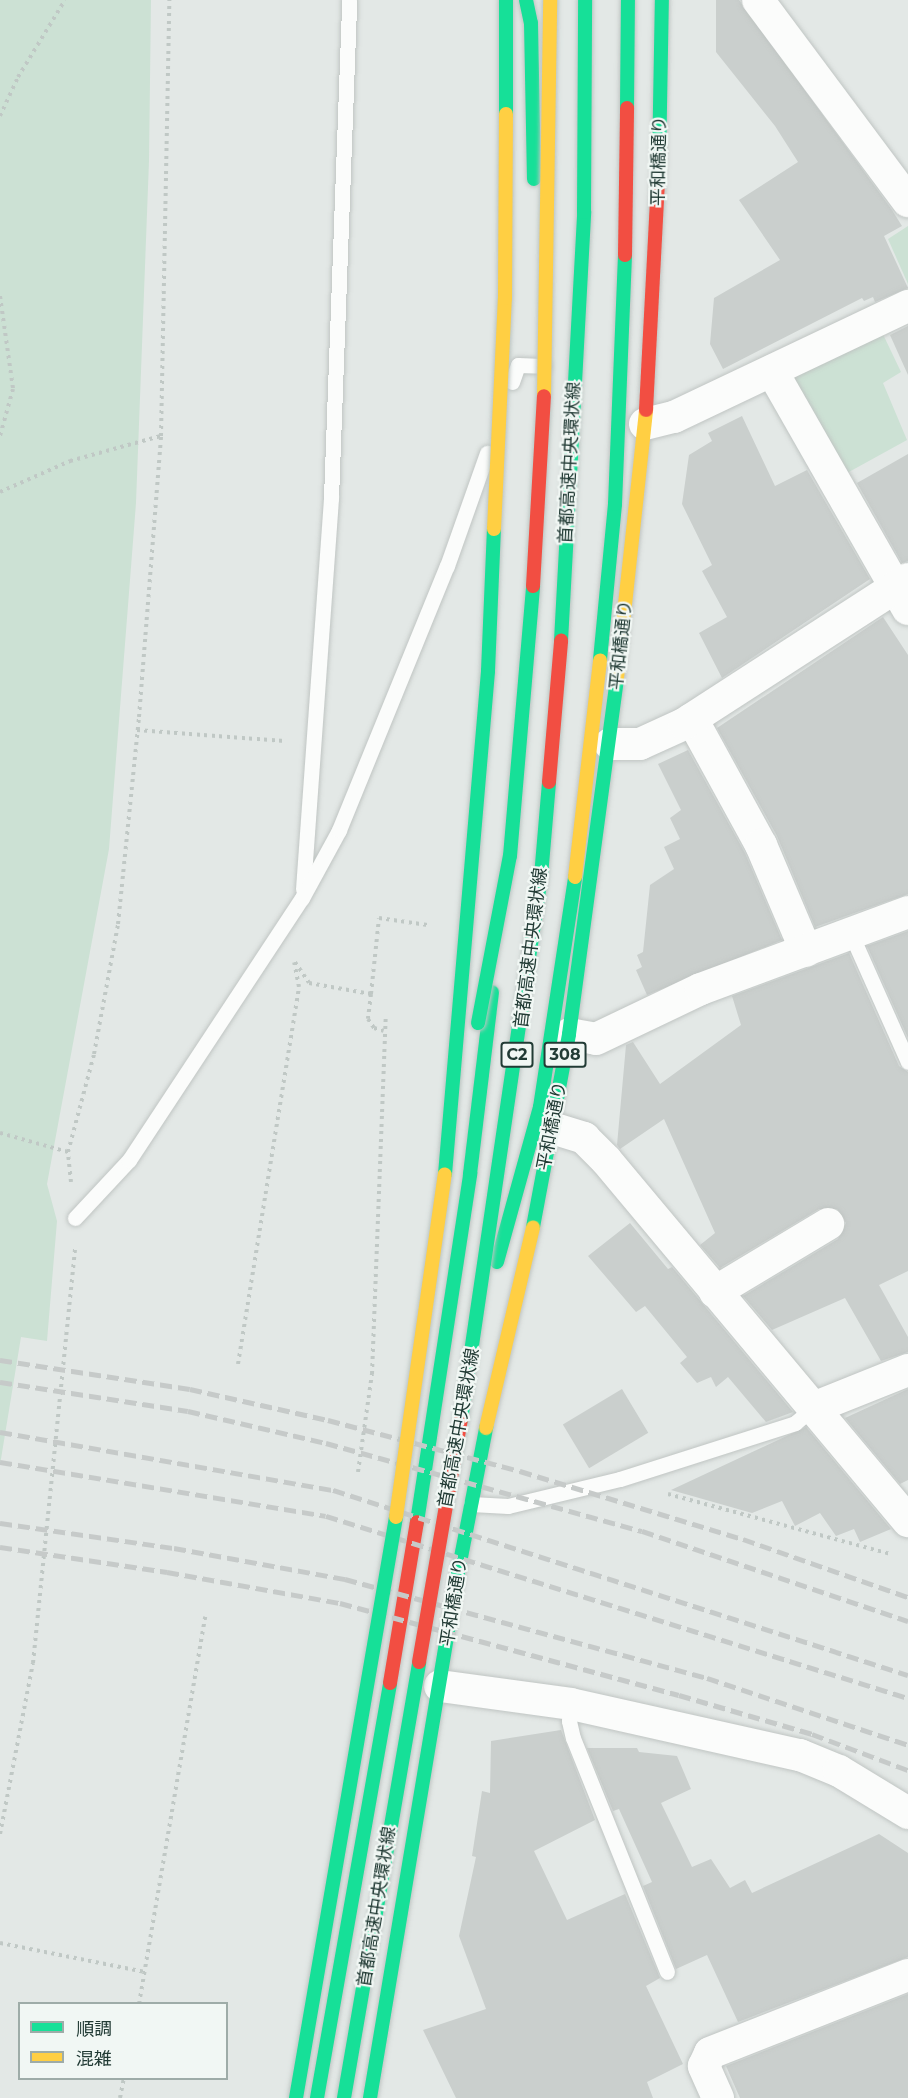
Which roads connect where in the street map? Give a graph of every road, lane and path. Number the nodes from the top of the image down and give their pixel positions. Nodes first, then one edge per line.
1 (65, 0) edge
2 (169, 0) edge
3 (349, 0) edge
4 (506, 0) edge
5 (526, 0) edge
6 (550, 0) edge
7 (561, 0) edge
8 (585, 0) edge
9 (628, 0) edge
10 (662, 0) edge
11 (758, 0) edge
12 (0, 116) edge
13 (908, 201) edge
14 (0, 296) edge
15 (908, 306) edge
16 (543, 366) junction
17 (772, 371) junction
18 (645, 424) junction
19 (0, 436) edge
20 (161, 436) junction
21 (0, 492) edge
22 (903, 592) edge
23 (692, 719) junction
24 (138, 730) junction
25 (316, 744) junction
26 (610, 744) junction
27 (302, 898) junction
28 (908, 912) edge
29 (433, 926) dead end
30 (851, 934) junction
31 (806, 951) junction
32 (294, 962) dead end
33 (309, 983) dead end
34 (371, 994) junction
35 (386, 1017) dead end
36 (384, 1031) junction
37 (569, 1034) junction
38 (908, 1062) edge
39 (552, 1128) junction
40 (0, 1133) edge
41 (68, 1152) junction
42 (441, 1216) junction
43 (75, 1218) junction
44 (828, 1224) dead end
45 (716, 1292) junction
46 (476, 1338) junction
47 (238, 1364) dead end
48 (908, 1370) edge
49 (813, 1408) junction
50 (358, 1472) dead end
51 (620, 1479) junction
52 (471, 1504) junction
53 (908, 1521) edge
54 (897, 1556) dead end
55 (205, 1617) dead end
56 (440, 1686) junction
57 (571, 1704) junction
58 (908, 1813) edge
59 (0, 1834) edge
60 (0, 1943) edge
61 (145, 1972) junction
62 (667, 1972) dead end
63 (908, 1975) edge
64 (139, 2002) edge
65 (124, 2080) edge
66 (120, 2098) edge
67 (296, 2098) edge
68 (317, 2098) edge
69 (344, 2098) edge
70 (370, 2098) edge
71 (718, 2098) edge

1 - 12 path
2 - 20 path
3 - 25 lane
4 - 42 main road, bridge
5 - 16 main road
6 - 42 main road, bridge
7 - 16 main road
8 - 46 main road, 首都高速中央環状線 / C2, bridge
9 - 46 main road
10 - 18 main road, 平和橋通り / 308
11 - 13 street
14 - 19 path
15 - 17 street
16 - 27 lane
16 - 68 main road
17 - 18 street
17 - 22 street
18 - 26 main road, 平和橋通り / 308
20 - 21 path
20 - 24 path
22 - 23 street
23 - 26 street
23 - 31 street
24 - 25 path
24 - 41 path
25 - 27 lane
26 - 37 main road, 平和橋通り / 308
27 - 43 lane
28 - 30 street
29 - 34 path
30 - 31 street
30 - 38 lane
31 - 37 street
32 - 47 path
33 - 34 path
34 - 36 path
35 - 36 path
36 - 50 path
37 - 39 main road, 平和橋通り / 308
39 - 45 street
39 - 52 main road, 平和橋通り / 308
40 - 41 path
41 - 43 path
42 - 67 main road, bridge
43 - 59 path
44 - 45 street
45 - 49 street
46 - 69 main road, 首都高速中央環状線 / C2, bridge
48 - 49 street
49 - 51 lane
49 - 53 street
51 - 52 lane
51 - 54 path
52 - 56 main road, 平和橋通り / 308
55 - 61 path
56 - 57 street
56 - 70 main road, 平和橋通り / 308
57 - 58 street
57 - 62 lane
60 - 61 path
61 - 64 path
63 - 71 street
65 - 66 path

